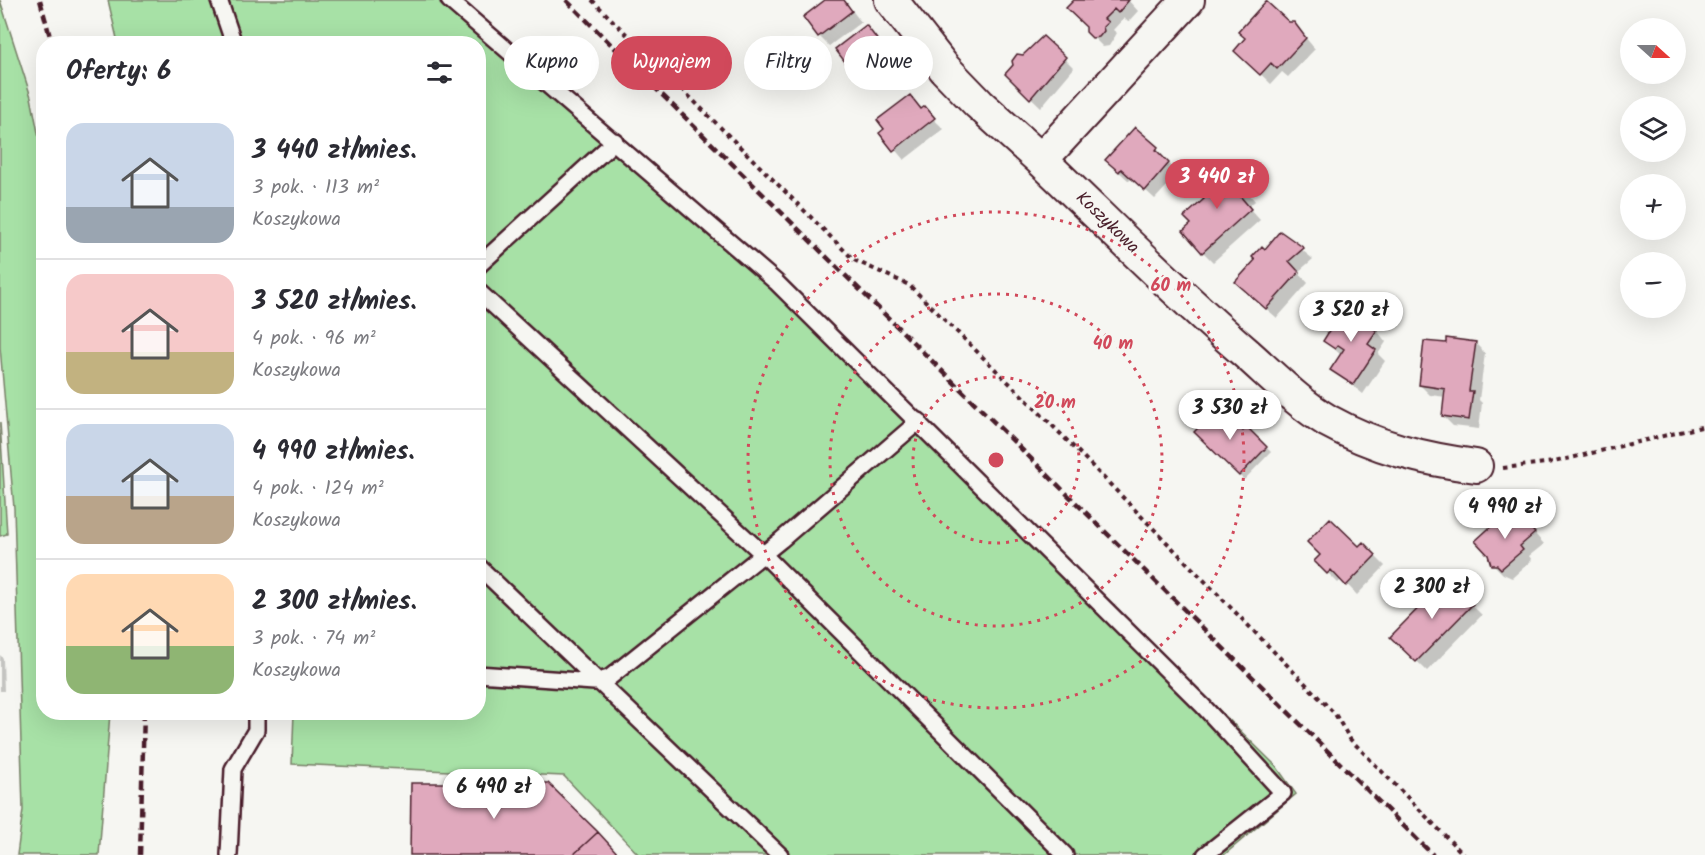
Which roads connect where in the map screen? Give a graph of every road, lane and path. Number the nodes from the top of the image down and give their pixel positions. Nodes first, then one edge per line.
1 (219, 0) edge
2 (449, 0) edge
3 (592, 0) edge
4 (891, 0) edge
5 (1188, 0) edge
6 (231, 36) edge
7 (615, 141) junction
8 (1041, 160) junction
9 (486, 259) edge
10 (486, 298) edge
11 (919, 421) junction
12 (1705, 426) edge
13 (1476, 466) joint
14 (763, 554) junction
15 (486, 574) edge
16 (486, 674) edge
17 (600, 681) junction
18 (256, 720) edge
19 (229, 855) edge
20 (780, 855) edge
21 (1065, 855) edge
22 (1205, 855) edge
23 (1464, 855) edge

1 - 6 lane
2 - 7 lane
3 - 23 path
4 - 8 street, Koszykowa
5 - 8 street
7 - 9 lane
7 - 11 lane
8 - 13 street, Koszykowa
10 - 14 lane
11 - 14 lane
11 - 22 lane
12 - 13 path
14 - 17 lane
14 - 21 lane
15 - 17 lane
16 - 17 lane
17 - 20 lane
18 - 19 lane

